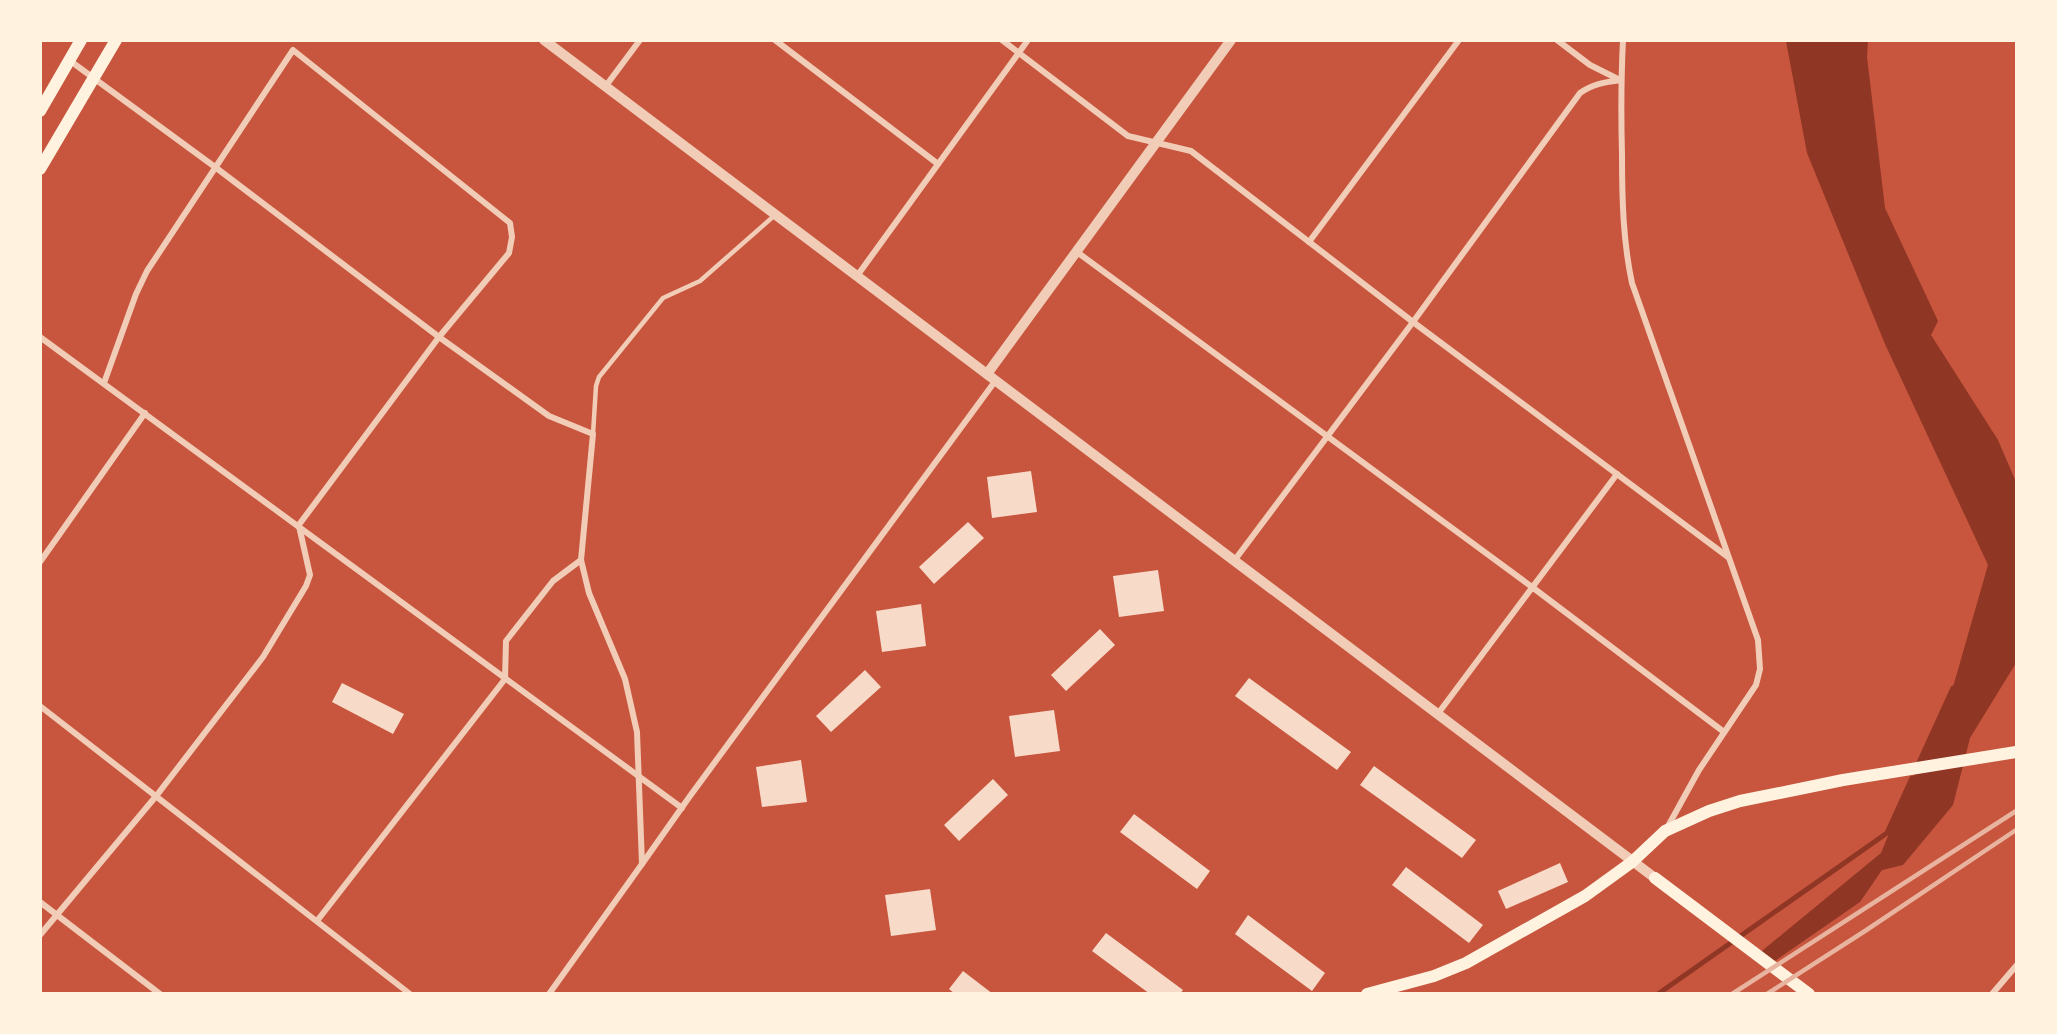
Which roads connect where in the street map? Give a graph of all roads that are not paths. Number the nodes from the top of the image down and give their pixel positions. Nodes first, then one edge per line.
1 (81, 40) edge
2 (116, 40) edge
3 (544, 40) edge
4 (639, 40) edge
5 (775, 40) edge
6 (1002, 40) edge
7 (1028, 40) edge
8 (1231, 40) edge
9 (1459, 40) edge
10 (1557, 40) edge
11 (1623, 40) edge
12 (1018, 53) junction
13 (69, 60) junction
14 (93, 78) junction
15 (1621, 80) junction
16 (605, 87) junction
17 (40, 111) edge
18 (1157, 141) junction
19 (938, 164) junction
20 (215, 167) junction
21 (40, 169) edge
22 (775, 215) junction
23 (1309, 242) junction
24 (1077, 252) junction
25 (856, 276) junction
26 (1413, 322) junction
27 (40, 337) edge
28 (439, 337) junction
29 (991, 377) junction
30 (104, 383) junction
31 (145, 413) junction
32 (593, 434) junction
33 (1327, 437) junction
34 (1617, 474) junction
35 (298, 526) junction
36 (1728, 557) junction
37 (581, 560) junction
38 (1234, 561) junction
39 (40, 562) edge
40 (1532, 586) junction
41 (505, 679) junction
42 (40, 706) edge
43 (1437, 715) junction
44 (1724, 732) junction
45 (2016, 752) edge
46 (639, 777) junction
47 (157, 795) junction
48 (682, 808) junction
49 (1665, 831) junction
50 (1632, 862) junction
51 (642, 864) junction
52 (1655, 878) joint
53 (40, 902) edge
54 (57, 915) junction
55 (317, 921) junction
56 (40, 935) edge
57 (2016, 966) edge
58 (160, 993) edge
59 (410, 993) edge
60 (549, 993) edge
61 (1367, 993) edge
62 (1809, 993) edge
63 (1992, 993) edge

1 - 13 main road
2 - 14 main road
3 - 16 street
4 - 16 street
5 - 19 street
6 - 12 street
7 - 12 street
8 - 18 street
9 - 23 street
10 - 15 street
11 - 15 street
12 - 18 street
12 - 19 street
13 - 14 street
13 - 17 main road
14 - 20 street
14 - 21 main road
15 - 26 street
15 - 36 street
16 - 22 street
18 - 23 street
18 - 24 street
19 - 25 street
20 - 28 street
20 - 28 street
20 - 30 street
22 - 25 street
22 - 32 lane
23 - 26 street
24 - 29 street
24 - 33 street
25 - 29 street
26 - 33 street
26 - 34 street
27 - 30 street
28 - 32 street
28 - 35 street
29 - 38 street
29 - 48 street
30 - 31 street
31 - 35 street
31 - 39 street
32 - 37 street
33 - 38 street
33 - 40 street
34 - 36 street
34 - 40 street
35 - 41 street
35 - 47 street
36 - 44 street
37 - 41 street
37 - 46 street
38 - 43 street
40 - 43 street
40 - 44 street
41 - 46 street
41 - 55 street
42 - 47 street
43 - 50 street
44 - 49 street
45 - 49 main road
46 - 48 street
46 - 51 street
47 - 54 street
47 - 55 street
48 - 51 street
49 - 50 main road
50 - 52 street
50 - 61 main road
51 - 60 street
52 - 62 main road
53 - 54 street
54 - 56 street
54 - 58 street
55 - 59 street
57 - 63 street

